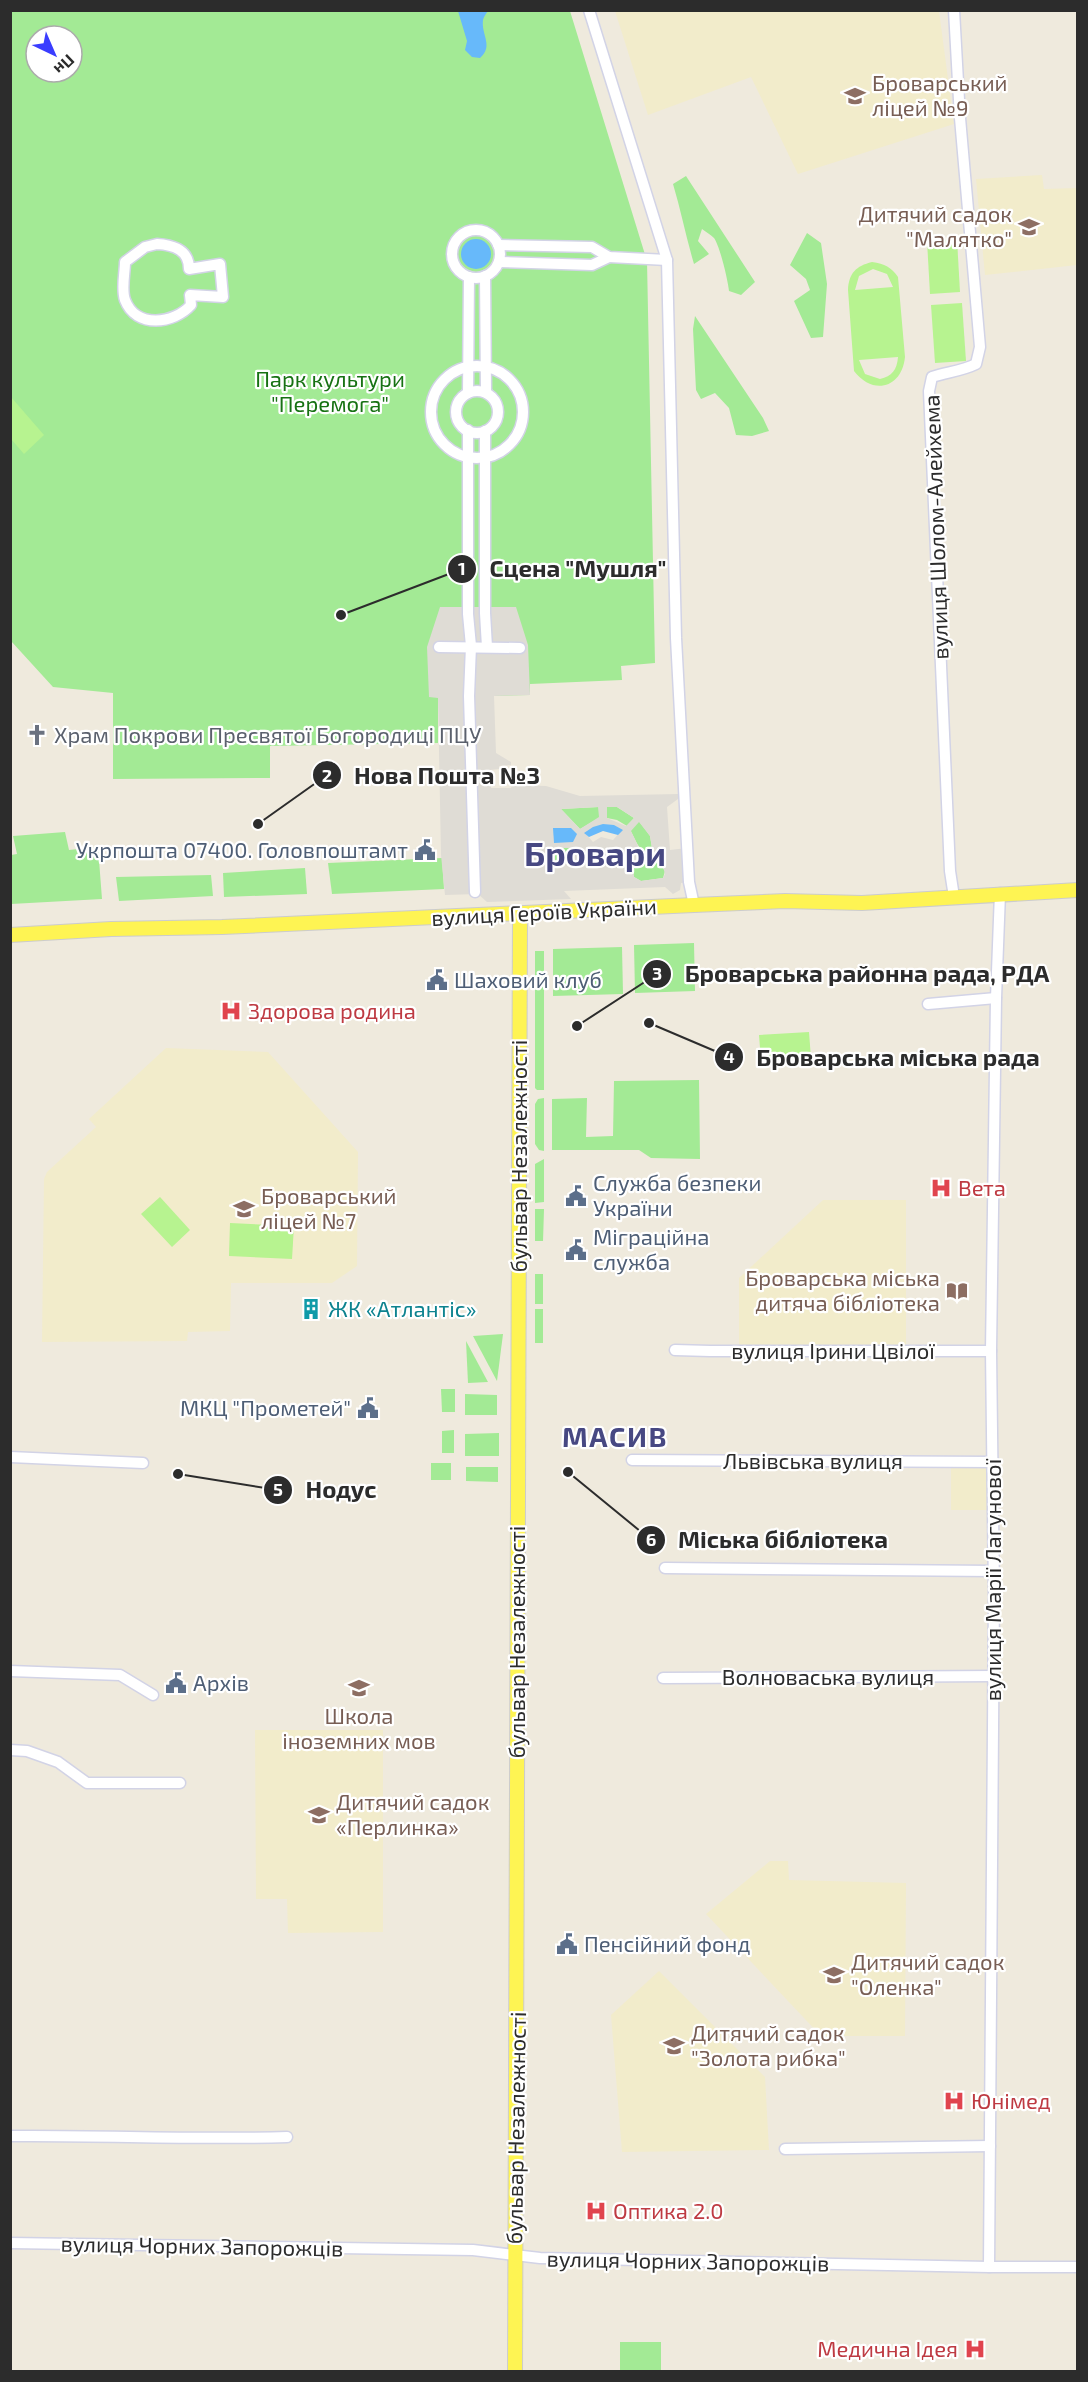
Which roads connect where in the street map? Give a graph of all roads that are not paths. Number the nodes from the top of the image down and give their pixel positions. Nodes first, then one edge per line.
1 (589, 10) edge
2 (954, 10) edge
3 (498, 245) junction
4 (609, 257) junction
5 (189, 260) joint
6 (667, 260) junction
7 (498, 262) junction
8 (485, 276) junction
9 (469, 277) junction
10 (468, 366) junction
11 (485, 366) junction
12 (486, 392) junction
13 (468, 393) junction
14 (468, 430) junction
15 (485, 431) junction
16 (468, 457) junction
17 (485, 457) junction
18 (471, 646) junction
19 (439, 647) dead end
20 (487, 647) junction
21 (520, 648) dead end
22 (1077, 890) edge
23 (475, 892) dead end
24 (1000, 893) junction
25 (954, 897) junction
26 (694, 905) junction
27 (520, 913) junction
28 (10, 935) edge
29 (996, 998) junction
30 (928, 1004) dead end
31 (675, 1350) dead end
32 (991, 1351) junction
33 (10, 1457) edge
34 (632, 1460) dead end
35 (994, 1462) junction
36 (143, 1463) dead end
37 (665, 1568) dead end
38 (994, 1571) junction
39 (10, 1671) edge
40 (994, 1676) junction
41 (663, 1678) dead end
42 (153, 1695) dead end
43 (10, 1750) edge
44 (180, 1783) dead end
45 (10, 2136) edge
46 (287, 2137) dead end
47 (990, 2146) junction
48 (784, 2149) dead end
49 (10, 2243) edge
50 (515, 2256) junction
51 (989, 2267) junction
52 (1077, 2267) edge
53 (515, 2372) edge

1 - 6 street
2 - 25 street, вулиця Шолом-Алейхема
3 - 4 street
3 - 7 street
3 - 9 street
4 - 6 street
4 - 7 street
5 - 5 street
6 - 26 street
7 - 8 street
8 - 9 street
8 - 11 street
9 - 10 street
10 - 11 street
10 - 13 street
10 - 16 street
11 - 12 street
11 - 17 street
12 - 13 street
12 - 15 street
13 - 14 street
14 - 15 street
14 - 16 street
15 - 17 street
16 - 17 street
16 - 18 street
17 - 20 street
18 - 19 street
18 - 20 street
18 - 23 street
20 - 21 street
22 - 24 main road, вулиця Героїв України
24 - 25 main road, вулиця Героїв України
24 - 29 street, вулиця Марії Лагунової
25 - 26 main road, вулиця Героїв України
26 - 27 main road, вулиця Героїв України
27 - 28 main road, вулиця Героїв України
27 - 50 main road, бульвар Незалежності
29 - 30 street
29 - 32 street, вулиця Марії Лагунової
31 - 32 street, вулиця Ірини Цвілої
32 - 35 street, вулиця Марії Лагунової
33 - 36 street
34 - 35 street, Львівська вулиця
35 - 38 street, вулиця Марії Лагунової
37 - 38 street
38 - 40 street, вулиця Марії Лагунової
39 - 42 street
40 - 41 street, Волноваська вулиця
40 - 47 street, вулиця Марії Лагунової
43 - 44 street
45 - 46 street
47 - 48 street
47 - 51 street, вулиця Марії Лагунової
49 - 50 street, вулиця Чорних Запорожців
50 - 51 street, вулиця Чорних Запорожців
50 - 53 main road, бульвар Незалежності
51 - 52 street, вулиця Чорних Запорожців

